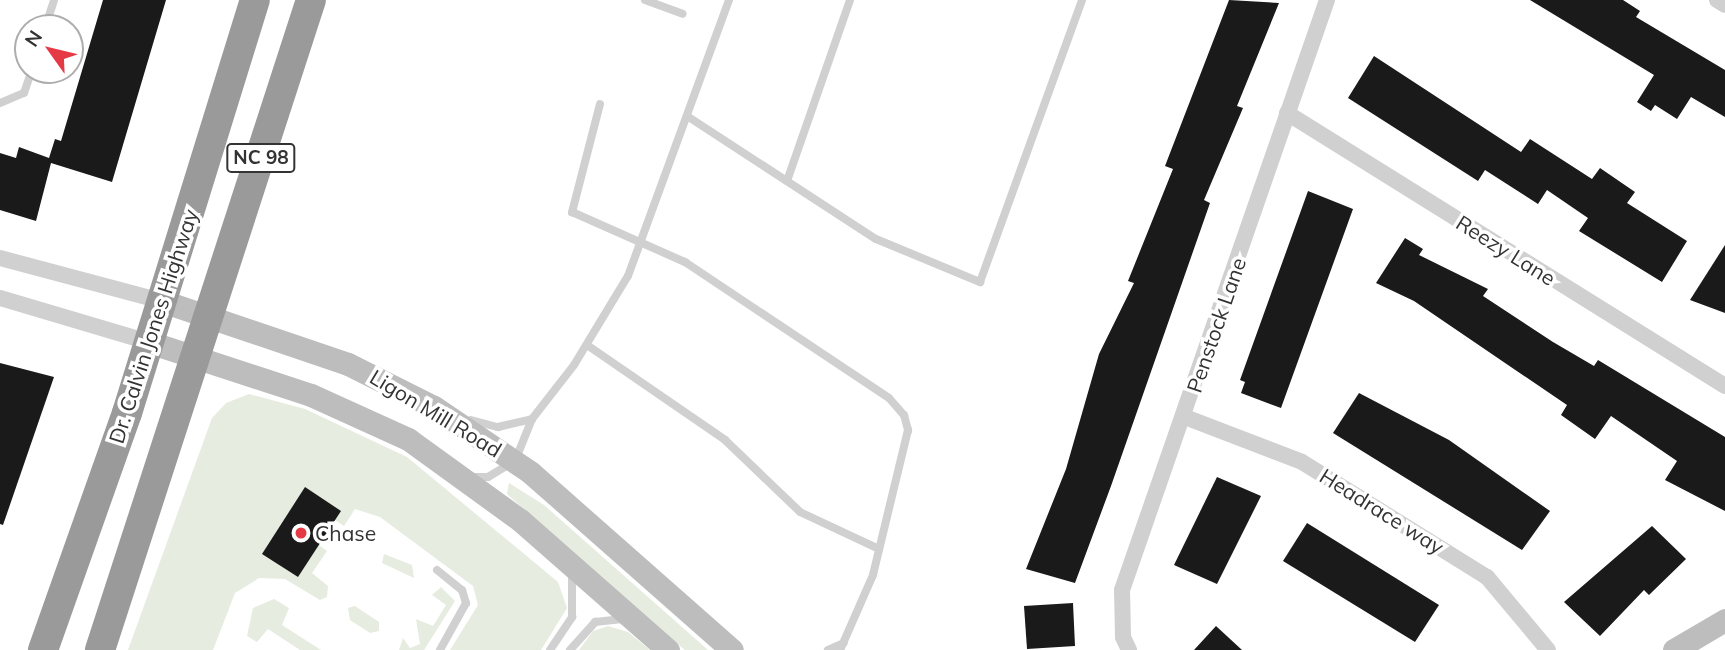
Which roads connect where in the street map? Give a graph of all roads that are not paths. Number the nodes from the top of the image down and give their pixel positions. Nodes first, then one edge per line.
1 (255, 0) edge
2 (312, 0) edge
3 (645, 0) edge
4 (729, 0) edge
5 (850, 0) edge
6 (1082, 0) edge
7 (1327, 0) edge
8 (1717, 0) edge
9 (1725, 5) edge
10 (683, 14) dead end
11 (27, 84) edge
12 (0, 103) edge
13 (600, 104) dead end
14 (1287, 113) junction
15 (687, 116) junction
16 (787, 181) junction
17 (642, 241) junction
18 (0, 258) edge
19 (0, 298) edge
20 (162, 301) junction
21 (210, 316) junction
22 (149, 342) junction
23 (587, 345) junction
24 (197, 356) junction
25 (1725, 386) edge
26 (434, 407) junction
27 (1185, 417) junction
28 (532, 419) junction
29 (515, 461) junction
30 (466, 477) junction
31 (879, 548) junction
32 (570, 565) junction
33 (438, 570) dead end
34 (630, 619) junction
35 (1725, 620) edge
36 (53, 622) junction
37 (842, 646) edge
38 (34, 650) edge
39 (43, 650) edge
40 (100, 650) edge
41 (440, 650) edge
42 (550, 650) edge
43 (570, 650) edge
44 (668, 650) edge
45 (732, 650) edge
46 (828, 650) edge
47 (1129, 650) edge
48 (1548, 650) edge
49 (1674, 650) edge

1 - 20 highway, Dr. Calvin Jones Highway / NC 98
2 - 21 highway, NC 98
3 - 10 lane
4 - 15 lane
5 - 16 lane
6 - 16 lane
7 - 14 street, Penstock Lane
8 - 9 street
11 - 12 lane
13 - 17 lane
14 - 25 street, Reezy Lane
14 - 27 street, Penstock Lane
15 - 16 lane
15 - 17 lane
17 - 23 lane
17 - 31 lane
18 - 20 street, Ligon Mill Road
19 - 22 street, Ligon Mill Road
20 - 21 main road, Ligon Mill Road
20 - 22 highway, Dr. Calvin Jones Highway / NC 98
21 - 24 highway, NC 98
21 - 26 main road, Ligon Mill Road
22 - 24 main road, Ligon Mill Road
22 - 36 highway, Dr. Calvin Jones Highway / NC 98
23 - 28 lane
23 - 31 lane
24 - 30 main road, Ligon Mill Road
24 - 40 highway, NC 98
26 - 28 lane
26 - 29 main road, Ligon Mill Road
27 - 47 street, Penstock Lane
27 - 48 street, Headrace way
28 - 29 lane
29 - 30 lane
29 - 45 main road, Ligon Mill Road
30 - 32 main road, Ligon Mill Road
31 - 37 lane
32 - 34 main road, Ligon Mill Road
32 - 42 lane
33 - 41 lane
34 - 43 lane
34 - 44 main road, Ligon Mill Road
35 - 49 main road
36 - 38 lane
36 - 39 highway, Dr. Calvin Jones Highway / NC 98
37 - 46 lane

